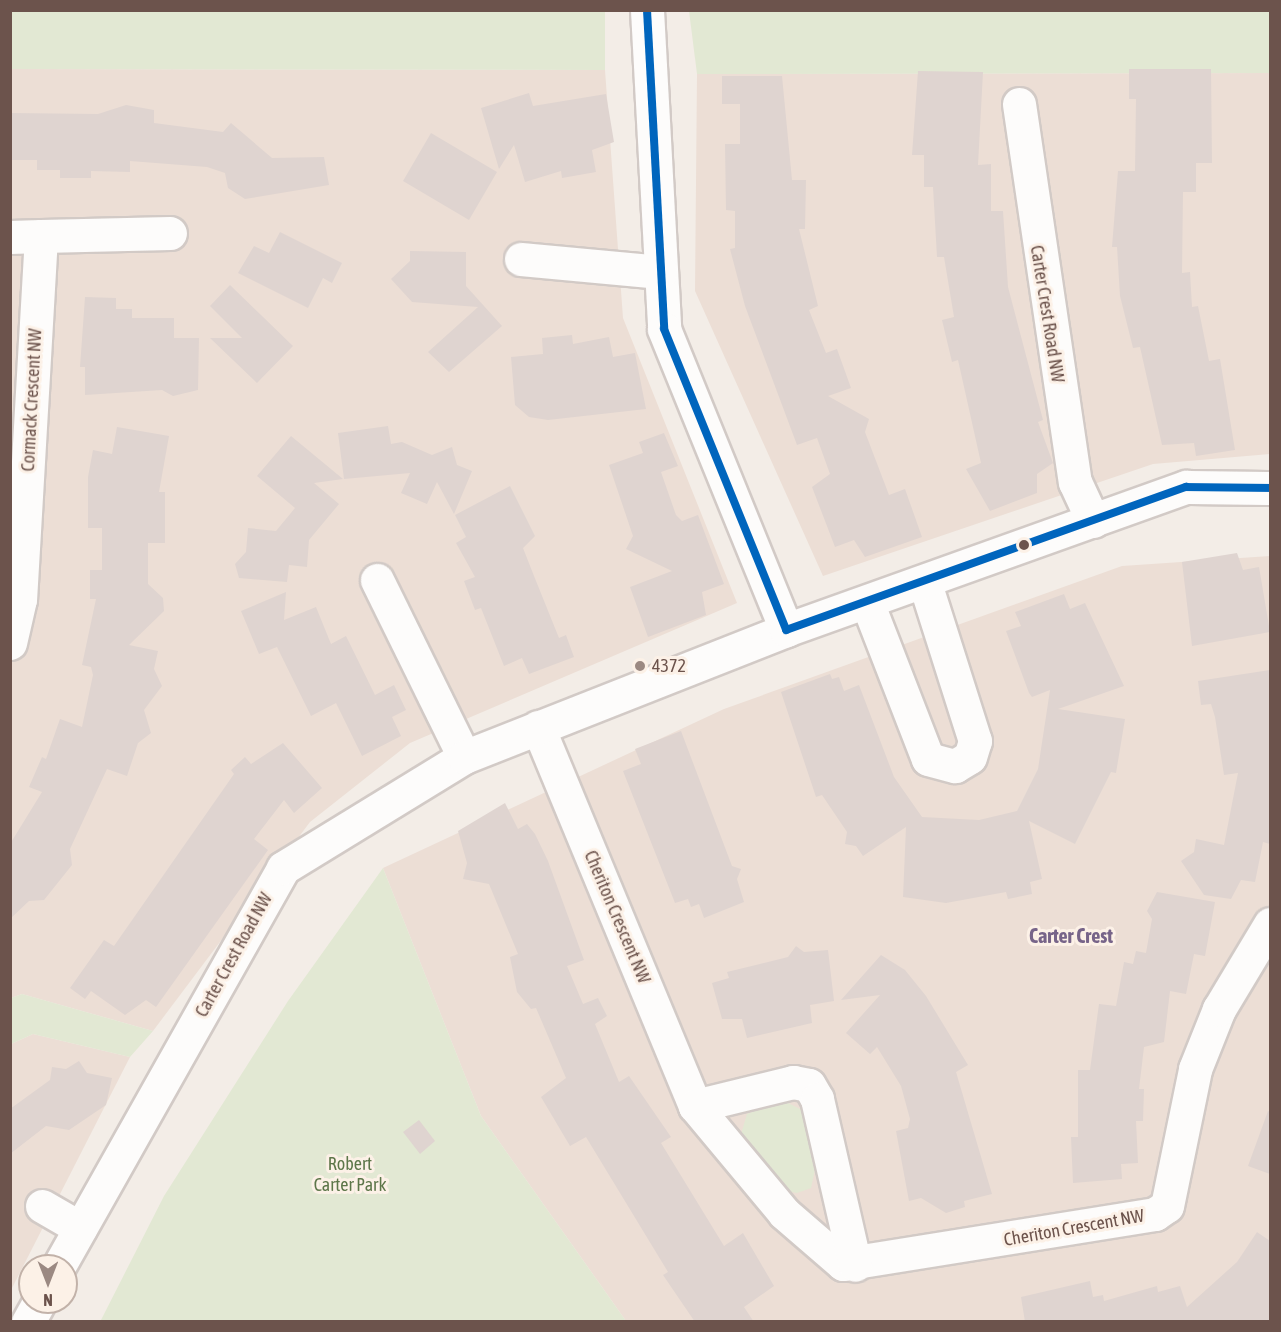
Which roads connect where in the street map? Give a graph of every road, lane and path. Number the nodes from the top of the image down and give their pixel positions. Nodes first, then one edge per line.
1 (647, 10) edge
2 (1019, 104) dead end
3 (170, 232) dead end
4 (26, 237) edge
5 (521, 259) dead end
6 (660, 272) junction
7 (1270, 488) edge
8 (1093, 520) junction
9 (377, 580) dead end
10 (925, 583) junction
11 (15, 598) edge
12 (867, 602) junction
13 (786, 630) junction
14 (10, 643) edge
15 (538, 727) junction
16 (464, 757) junction
17 (1270, 924) edge
18 (695, 1106) junction
19 (42, 1206) dead end
20 (80, 1228) junction
21 (66, 1254) edge
22 (855, 1265) junction

1 - 6 street
2 - 8 street, Carter Crest Road NW
3 - 4 street, Cormack Crescent NW
4 - 11 street, Cormack Crescent NW
5 - 6 street
6 - 13 street
7 - 8 street, Carter Crest Road NW
8 - 10 street, Carter Crest Road NW
9 - 16 street
10 - 12 street, Carter Crest Road NW
10 - 12 street
11 - 14 street, Cormack Crescent NW
12 - 13 street, Carter Crest Road NW
13 - 15 street, Carter Crest Road NW
15 - 16 street, Carter Crest Road NW
15 - 18 street, Cheriton Crescent NW
16 - 20 street, Carter Crest Road NW
17 - 22 street, Cheriton Crescent NW
18 - 22 street, Cheriton Crescent NW
18 - 22 street
19 - 20 street
20 - 21 street, Carter Crest Road NW

